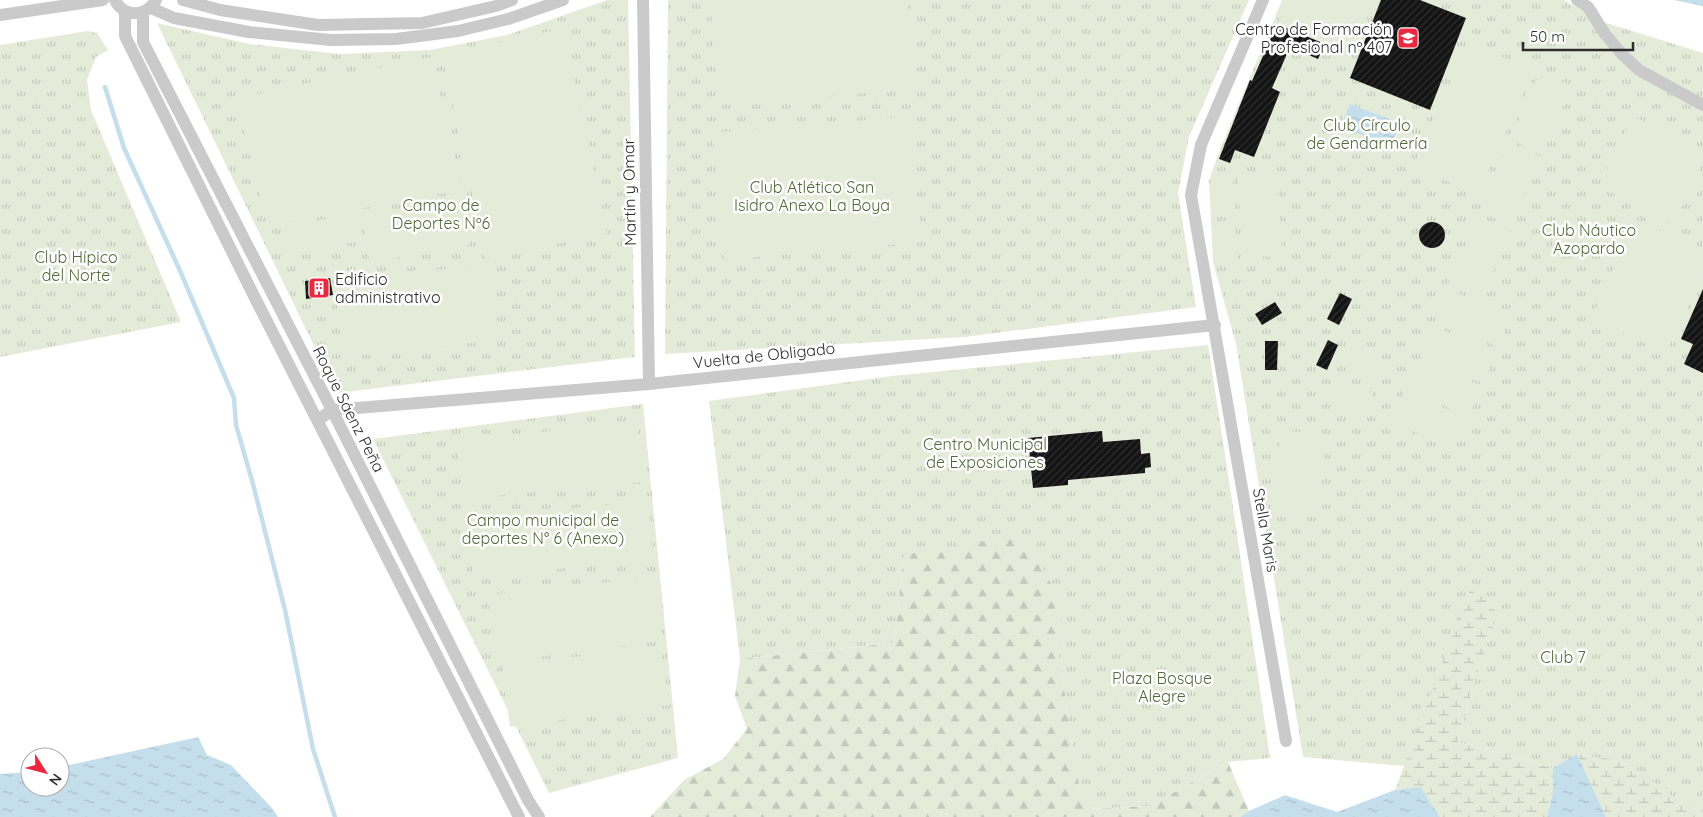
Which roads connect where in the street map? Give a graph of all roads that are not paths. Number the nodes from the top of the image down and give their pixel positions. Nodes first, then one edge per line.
1 (103, 0) edge
2 (114, 0) edge
3 (183, 0) edge
4 (512, 0) edge
5 (563, 0) edge
6 (643, 0) edge
7 (1263, 0) edge
8 (1577, 0) edge
9 (150, 7) edge
10 (125, 11) junction
11 (0, 15) edge
12 (1703, 105) edge
13 (1215, 325) junction
14 (649, 384) junction
15 (332, 410) junction
16 (318, 420) junction
17 (1286, 741) dead end
18 (519, 817) edge
19 (539, 817) edge

1 - 11 street
2 - 10 street
3 - 4 street
5 - 9 street
6 - 14 street, Martín y Omar
7 - 13 street, Stella Maris
8 - 12 street
9 - 10 street
9 - 15 street, Roque Sáenz Peña
10 - 16 street, Roque Sáenz Peña
13 - 14 street, Vuelta de Obligado
13 - 17 street, Stella Maris
14 - 15 street, Vuelta de Obligado
15 - 16 street
15 - 19 street, Roque Sáenz Peña
16 - 18 street, Roque Sáenz Peña

